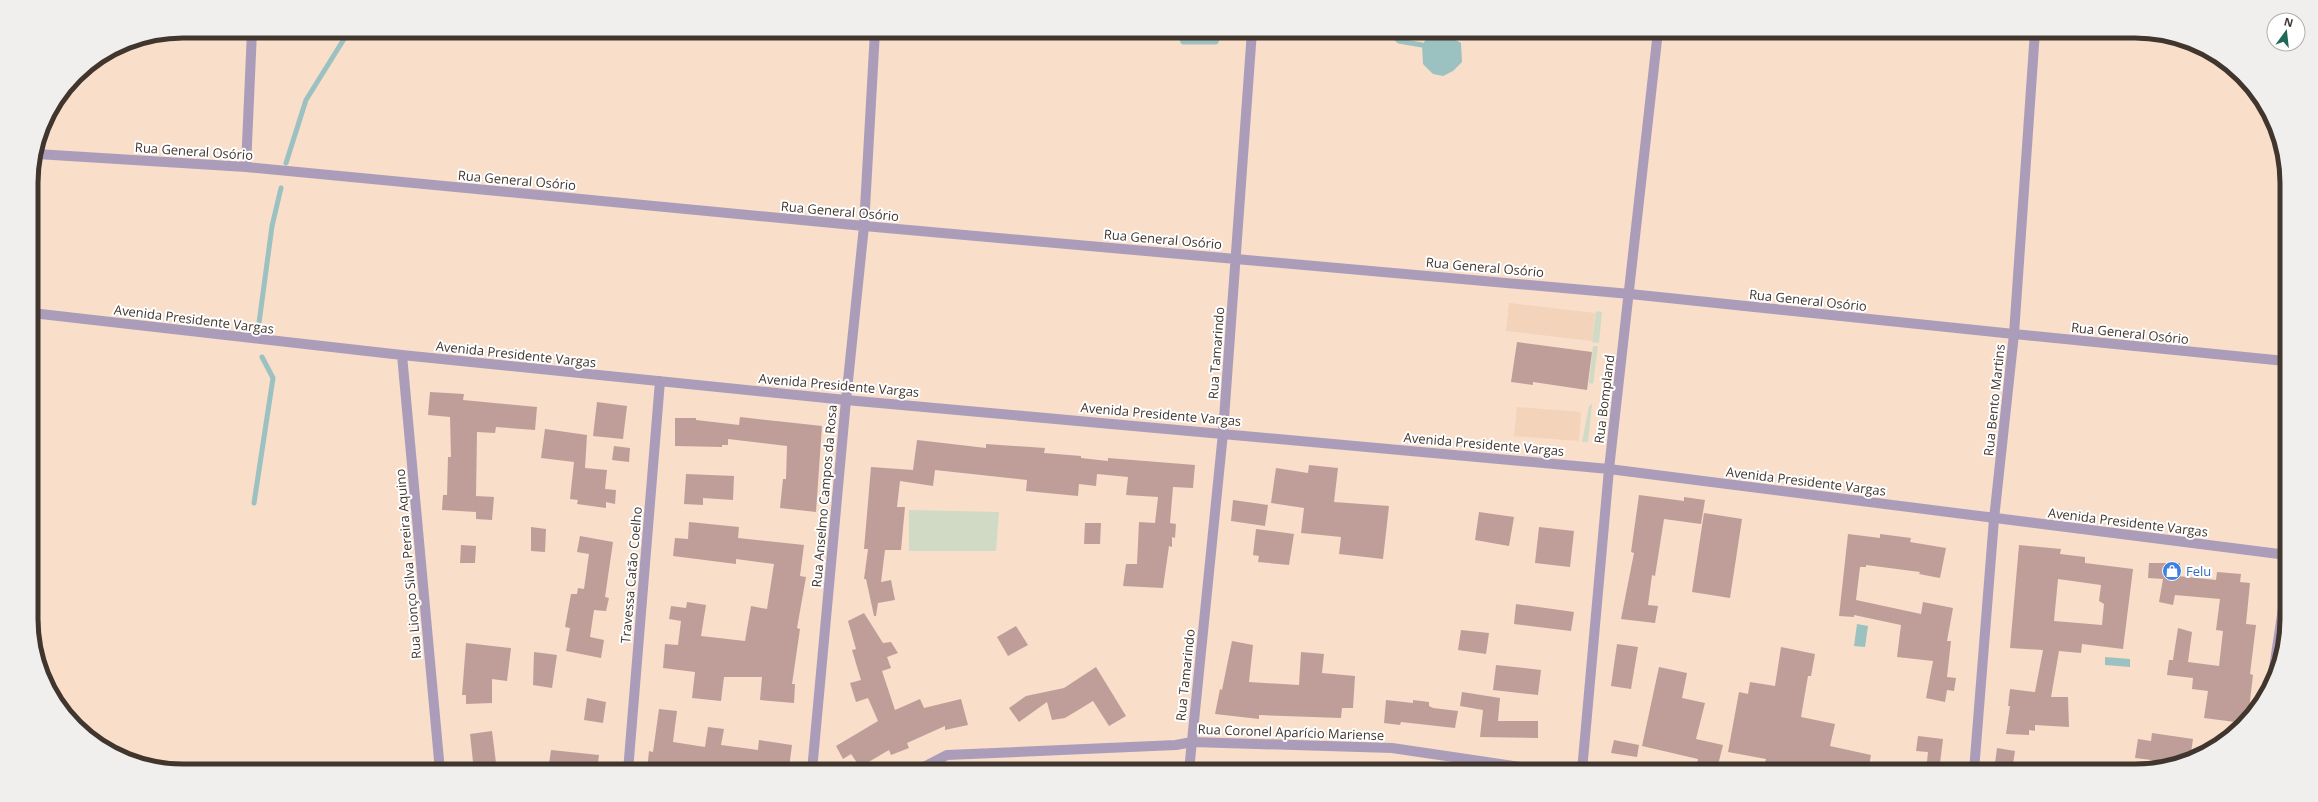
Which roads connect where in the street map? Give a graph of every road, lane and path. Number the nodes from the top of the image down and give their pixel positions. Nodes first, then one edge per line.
1 (252, 38) edge
2 (875, 38) edge
3 (1251, 38) edge
4 (1657, 38) edge
5 (2035, 38) edge
6 (41, 154) edge
7 (246, 167) junction
8 (864, 226) junction
9 (1235, 258) junction
10 (1630, 294) junction
11 (38, 314) edge
12 (2014, 334) junction
13 (402, 356) junction
14 (2280, 361) edge
15 (660, 381) junction
16 (846, 400) junction
17 (1223, 433) junction
18 (1609, 469) junction
19 (1994, 519) junction
20 (2280, 554) edge
21 (2280, 629) edge
22 (2277, 645) edge
23 (1192, 742) junction
24 (439, 764) edge
25 (629, 764) edge
26 (813, 764) edge
27 (930, 764) edge
28 (1190, 764) edge
29 (1501, 764) edge
30 (1583, 764) edge
31 (1975, 764) edge

1 - 7 street
2 - 8 street, Rua Anselmo Campos da Rosa
3 - 9 street, Rua Tamarindo
4 - 10 street, Rua Bompland
5 - 12 street, Rua Bento Martins
6 - 7 street, Rua General Osório
7 - 8 street, Rua General Osório
8 - 9 street, Rua General Osório
8 - 16 street, Rua Anselmo Campos da Rosa
9 - 10 street, Rua General Osório
9 - 17 street, Rua Tamarindo
10 - 12 street, Rua General Osório
10 - 18 street, Rua Bompland
11 - 13 street, Avenida Presidente Vargas
12 - 14 street, Rua General Osório
12 - 19 street, Rua Bento Martins
13 - 15 street, Avenida Presidente Vargas
13 - 24 street, Rua Lionço Silva Pereira Aquino
15 - 16 street, Avenida Presidente Vargas
15 - 25 street, Travessa Catão Coelho
16 - 17 street, Avenida Presidente Vargas
16 - 26 street, Rua Anselmo Campos da Rosa
17 - 18 street, Avenida Presidente Vargas
17 - 23 street, Rua Tamarindo
18 - 19 street, Avenida Presidente Vargas
18 - 30 street, Rua Bompland
19 - 20 street, Avenida Presidente Vargas
19 - 31 street, Rua Bento Martins
21 - 22 street
23 - 27 street, Rua Coronel Aparício Mariense
23 - 28 street, Rua Tamarindo
23 - 29 street, Rua Coronel Aparício Mariense

